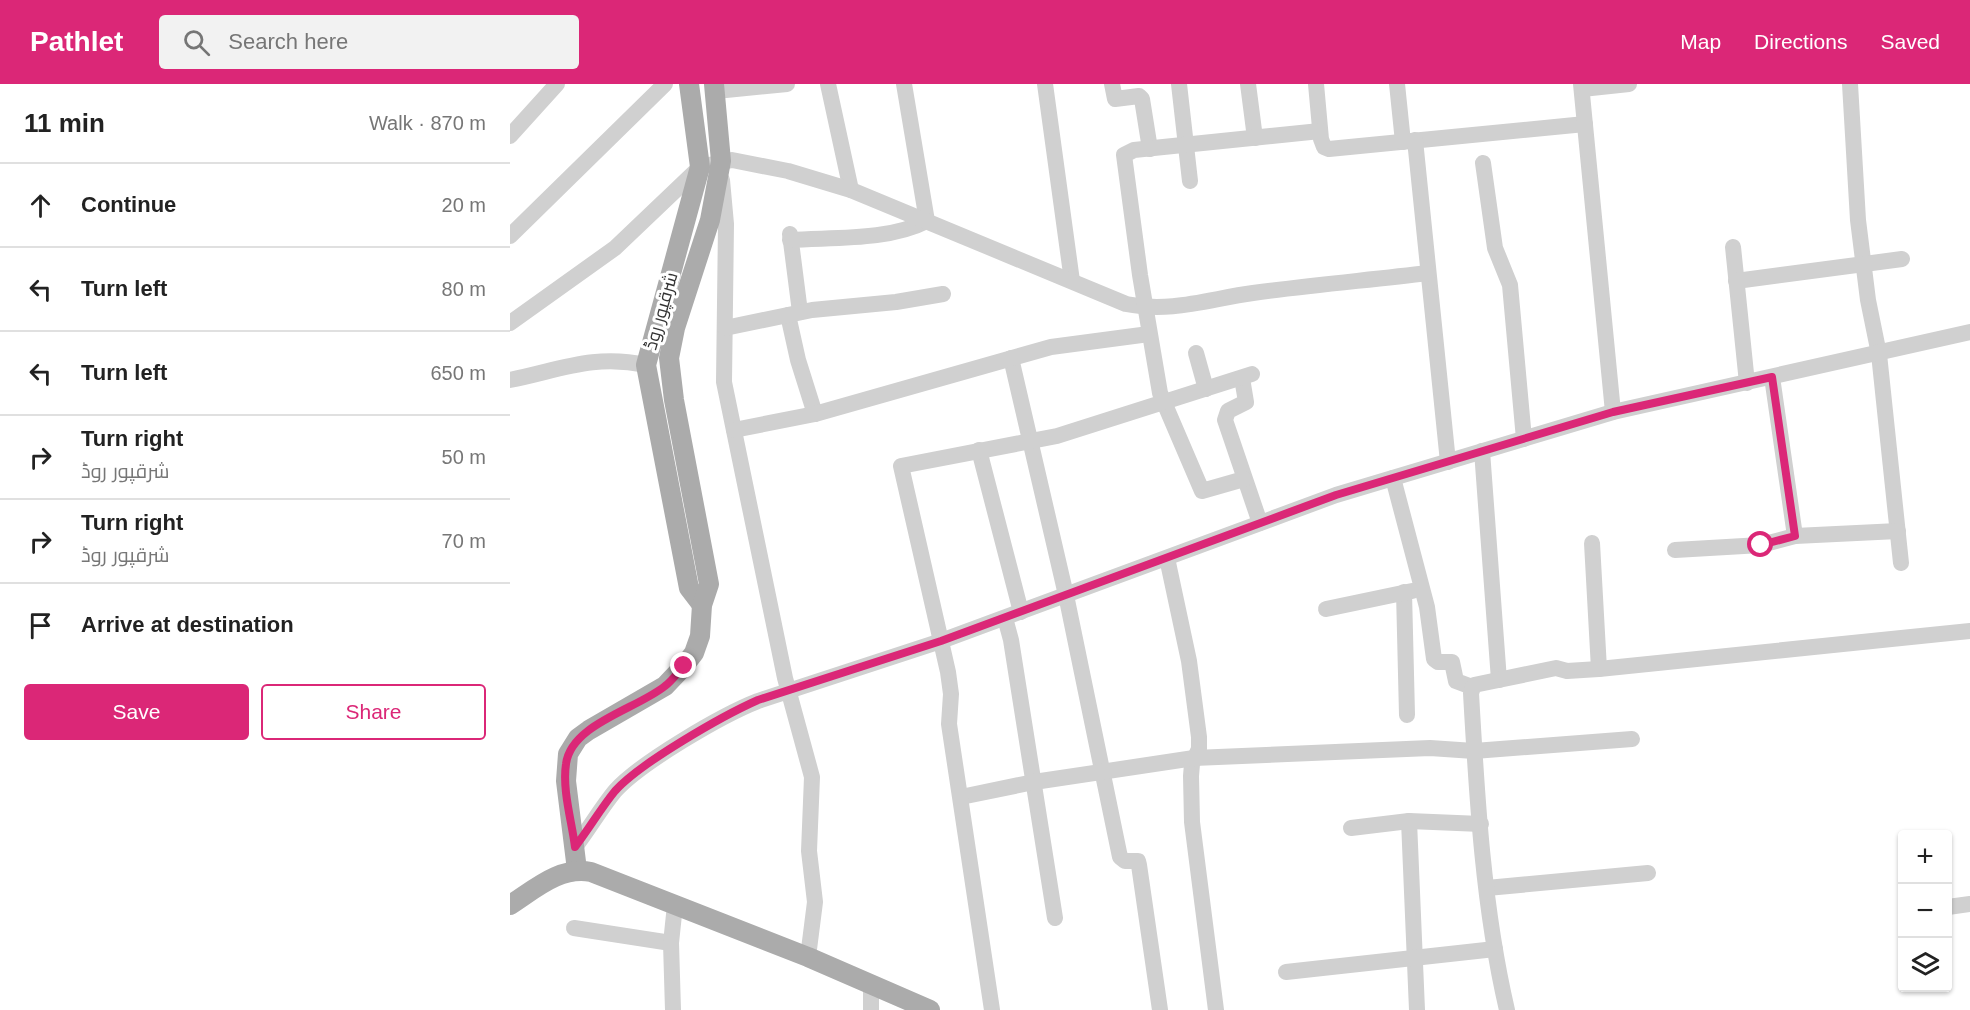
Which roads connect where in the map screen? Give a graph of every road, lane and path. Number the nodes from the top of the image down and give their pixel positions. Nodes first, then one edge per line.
1 (665, 84) edge
2 (689, 84) edge
3 (787, 84) edge
4 (828, 84) edge
5 (904, 84) edge
6 (1045, 84) edge
7 (1112, 84) edge
8 (1179, 84) edge
9 (1248, 84) edge
10 (1316, 84) edge
11 (1397, 84) edge
12 (1629, 84) edge
13 (1850, 84) edge
14 (1582, 86) edge
15 (551, 87) edge
16 (715, 87) edge
17 (1585, 124) junction
18 (1320, 131) junction
19 (510, 136) edge
20 (1255, 138) junction
21 (1409, 141) junction
22 (1186, 145) junction
23 (1150, 149) junction
24 (721, 161) junction
25 (1483, 164) dead end
26 (700, 167) junction
27 (1190, 181) dead end
28 (851, 190) junction
29 (927, 221) junction
30 (510, 236) edge
31 (1733, 247) dead end
32 (1902, 259) dead end
33 (1863, 264) junction
34 (1428, 273) junction
35 (1072, 281) junction
36 (1736, 281) junction
37 (943, 294) dead end
38 (1145, 308) junction
39 (794, 313) junction
40 (510, 323) edge
41 (725, 328) junction
42 (1970, 332) edge
43 (1149, 334) junction
44 (1196, 353) dead end
45 (1879, 354) junction
46 (1011, 358) junction
47 (646, 365) junction
48 (1772, 377) junction
49 (510, 380) edge
50 (1747, 383) junction
51 (1206, 389) junction
52 (1162, 403) junction
53 (1613, 412) junction
54 (816, 414) junction
55 (734, 430) junction
56 (1524, 439) junction
57 (1029, 441) junction
58 (979, 450) junction
59 (1482, 451) junction
60 (1448, 462) junction
61 (1244, 478) junction
62 (1393, 478) junction
63 (1260, 523) junction
64 (1898, 531) junction
65 (1795, 536) junction
66 (1592, 543) dead end
67 (1675, 550) dead end
68 (1167, 558) junction
69 (1901, 563) dead end
70 (1422, 589) junction
71 (1404, 592) junction
72 (1066, 595) junction
73 (702, 606) junction
74 (1326, 609) dead end
75 (1021, 612) junction
76 (1005, 618) junction
77 (1970, 631) edge
78 (941, 641) junction
79 (1599, 669) junction
80 (1499, 680) junction
81 (1472, 687) junction
82 (789, 690) junction
83 (1407, 714) dead end
84 (1632, 739) dead end
85 (1474, 752) junction
86 (1194, 758) junction
87 (1102, 771) junction
88 (1034, 782) junction
89 (961, 797) junction
90 (1409, 821) junction
91 (1481, 824) junction
92 (1351, 828) dead end
93 (575, 847) junction
94 (577, 870) junction
95 (1648, 873) dead end
96 (1487, 888) junction
97 (1970, 904) edge
98 (510, 905) edge
99 (675, 905) junction
100 (1952, 906) edge
101 (1054, 918) dead end
102 (574, 928) dead end
103 (671, 943) junction
104 (1495, 949) junction
105 (808, 957) junction
106 (1416, 957) junction
107 (1286, 972) dead end
108 (871, 986) junction
109 (673, 1010) edge
110 (870, 1010) edge
111 (930, 1010) edge
112 (992, 1010) edge
113 (1160, 1010) edge
114 (1216, 1010) edge
115 (1417, 1010) edge
116 (1507, 1010) edge

1 - 30 street
2 - 26 main road, شرقپور روڈ
3 - 16 street
4 - 28 street
5 - 29 street
6 - 35 street
7 - 23 street
8 - 22 street
9 - 20 street
10 - 18 street
11 - 21 street
12 - 14 street
13 - 33 street
14 - 17 street
15 - 19 street
16 - 24 main road, شرقپور روڈ
17 - 21 street
17 - 53 street
18 - 20 street
18 - 21 street
20 - 22 street
21 - 34 street
22 - 23 street
22 - 27 street
23 - 38 street
24 - 26 street
24 - 28 street
24 - 41 street
24 - 73 main road, شرقپور روڈ
25 - 56 street
26 - 40 street
26 - 47 main road, شرقپور روڈ
28 - 29 street
29 - 35 street
29 - 39 street
31 - 36 street
32 - 33 street
33 - 36 street
33 - 45 street
34 - 38 street
34 - 60 street
35 - 38 street
36 - 50 street
37 - 39 street
38 - 43 street
39 - 41 street
39 - 54 street
41 - 55 street
42 - 45 street
43 - 46 street
43 - 52 street
44 - 51 street
45 - 48 street
45 - 64 street
46 - 54 street
46 - 57 street
47 - 49 street
47 - 73 main road, شرقپور روڈ
48 - 50 street
48 - 65 street
50 - 53 street
51 - 52 street
51 - 61 street
52 - 57 street
52 - 61 street
53 - 56 street
54 - 55 street
55 - 82 street
56 - 59 street
57 - 58 street
57 - 72 street
58 - 75 street
58 - 78 street
59 - 60 street
59 - 80 street
60 - 62 street
61 - 63 street
62 - 63 street
62 - 70 street
63 - 68 street
64 - 65 street
64 - 69 street
65 - 67 street
66 - 79 street
68 - 72 street
68 - 86 street
70 - 71 street
70 - 81 street
71 - 74 street
71 - 83 street
72 - 75 street
72 - 87 street
73 - 93 main road, شرقپور روڈ
75 - 76 street
76 - 78 street
76 - 88 street
77 - 79 street
78 - 82 street
78 - 89 street
79 - 80 street
80 - 81 street
81 - 85 street
82 - 93 street
82 - 105 street
84 - 85 street
85 - 86 street
85 - 91 street
86 - 87 street
86 - 114 street
87 - 88 street
87 - 113 street
88 - 89 street
88 - 101 street
89 - 112 street
90 - 91 street
90 - 92 street
90 - 106 street
91 - 96 street
93 - 94 main road, شرقپور روڈ
94 - 98 main road
94 - 99 main road
95 - 96 street
96 - 104 street
97 - 100 street
99 - 103 street
99 - 105 main road
102 - 103 street
103 - 109 street
104 - 106 street
104 - 116 street
105 - 108 main road
106 - 107 street
106 - 115 street
108 - 110 street
108 - 111 main road

